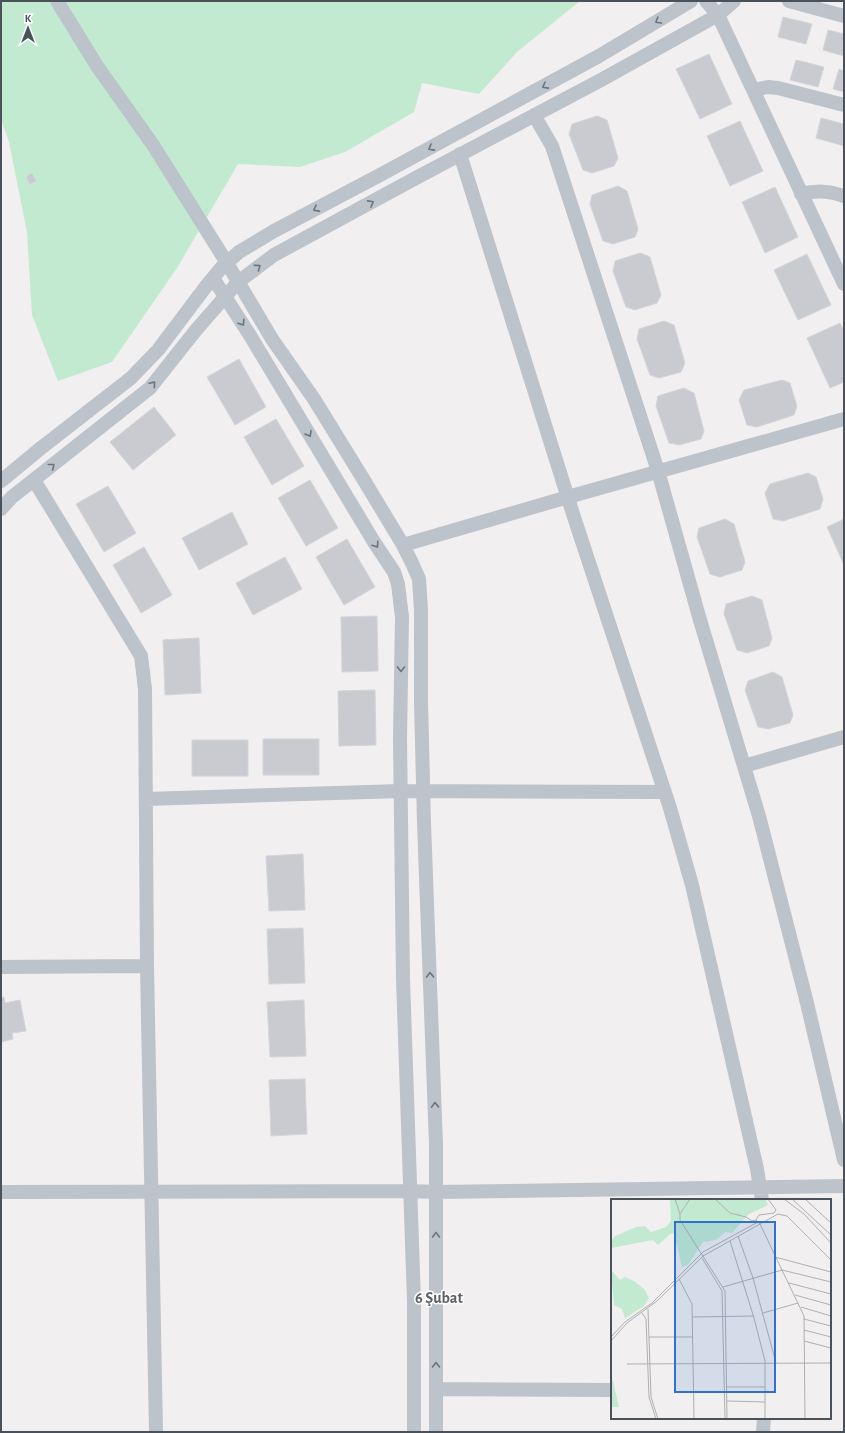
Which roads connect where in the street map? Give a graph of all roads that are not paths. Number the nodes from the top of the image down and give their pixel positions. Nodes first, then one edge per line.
1 (57, 1) edge
2 (691, 1) edge
3 (706, 1) edge
4 (734, 1) edge
5 (790, 1) edge
6 (718, 15) junction
7 (844, 16) edge
8 (753, 90) junction
9 (844, 105) edge
10 (534, 115) junction
11 (460, 154) junction
12 (801, 194) junction
13 (844, 196) edge
14 (227, 263) junction
15 (213, 278) junction
16 (238, 282) junction
17 (844, 284) edge
18 (225, 297) junction
19 (844, 419) edge
20 (658, 471) junction
21 (34, 480) junction
22 (1, 481) edge
23 (568, 497) junction
24 (1, 509) edge
25 (403, 545) junction
26 (844, 737) edge
27 (744, 766) junction
28 (401, 791) junction
29 (424, 792) junction
30 (665, 792) junction
31 (146, 799) junction
32 (147, 966) junction
33 (1, 967) edge
34 (844, 1160) edge
35 (844, 1186) edge
36 (410, 1191) junction
37 (1, 1192) edge
38 (152, 1192) junction
39 (436, 1192) junction
40 (761, 1194) edge
41 (436, 1389) junction
42 (611, 1390) edge
43 (764, 1419) edge
44 (156, 1432) edge
45 (414, 1432) edge
46 (436, 1432) edge
47 (764, 1432) edge

1 - 14 street
2 -> 14 street
3 - 6 street
4 - 6 street
5 - 7 street
6 - 8 street
6 - 10 street
8 - 9 street
8 - 12 street
10 - 11 street
10 - 20 street
16 -> 11 street
11 - 23 street
12 - 13 street
12 - 17 street
14 - 15 street
14 - 16 street
15 - 18 street
15 - 22 street
16 - 18 street
16 - 25 street
21 -> 18 street
18 -> 28 street
19 - 20 street
20 - 23 street
20 - 27 street
21 - 24 street
21 - 31 street
23 - 25 street
23 - 30 street
25 - 29 street
26 - 27 street
27 - 34 street
28 - 29 street
28 - 31 street
28 - 36 street
29 - 30 street
39 -> 29 street
30 - 40 street
31 - 32 street
32 - 33 street
32 - 38 street
35 - 40 street
36 - 38 street
36 - 39 street
36 - 45 street
37 - 38 street
38 - 44 street
39 - 40 street
41 -> 39 street
41 - 42 street
41 - 46 street
43 - 47 street

